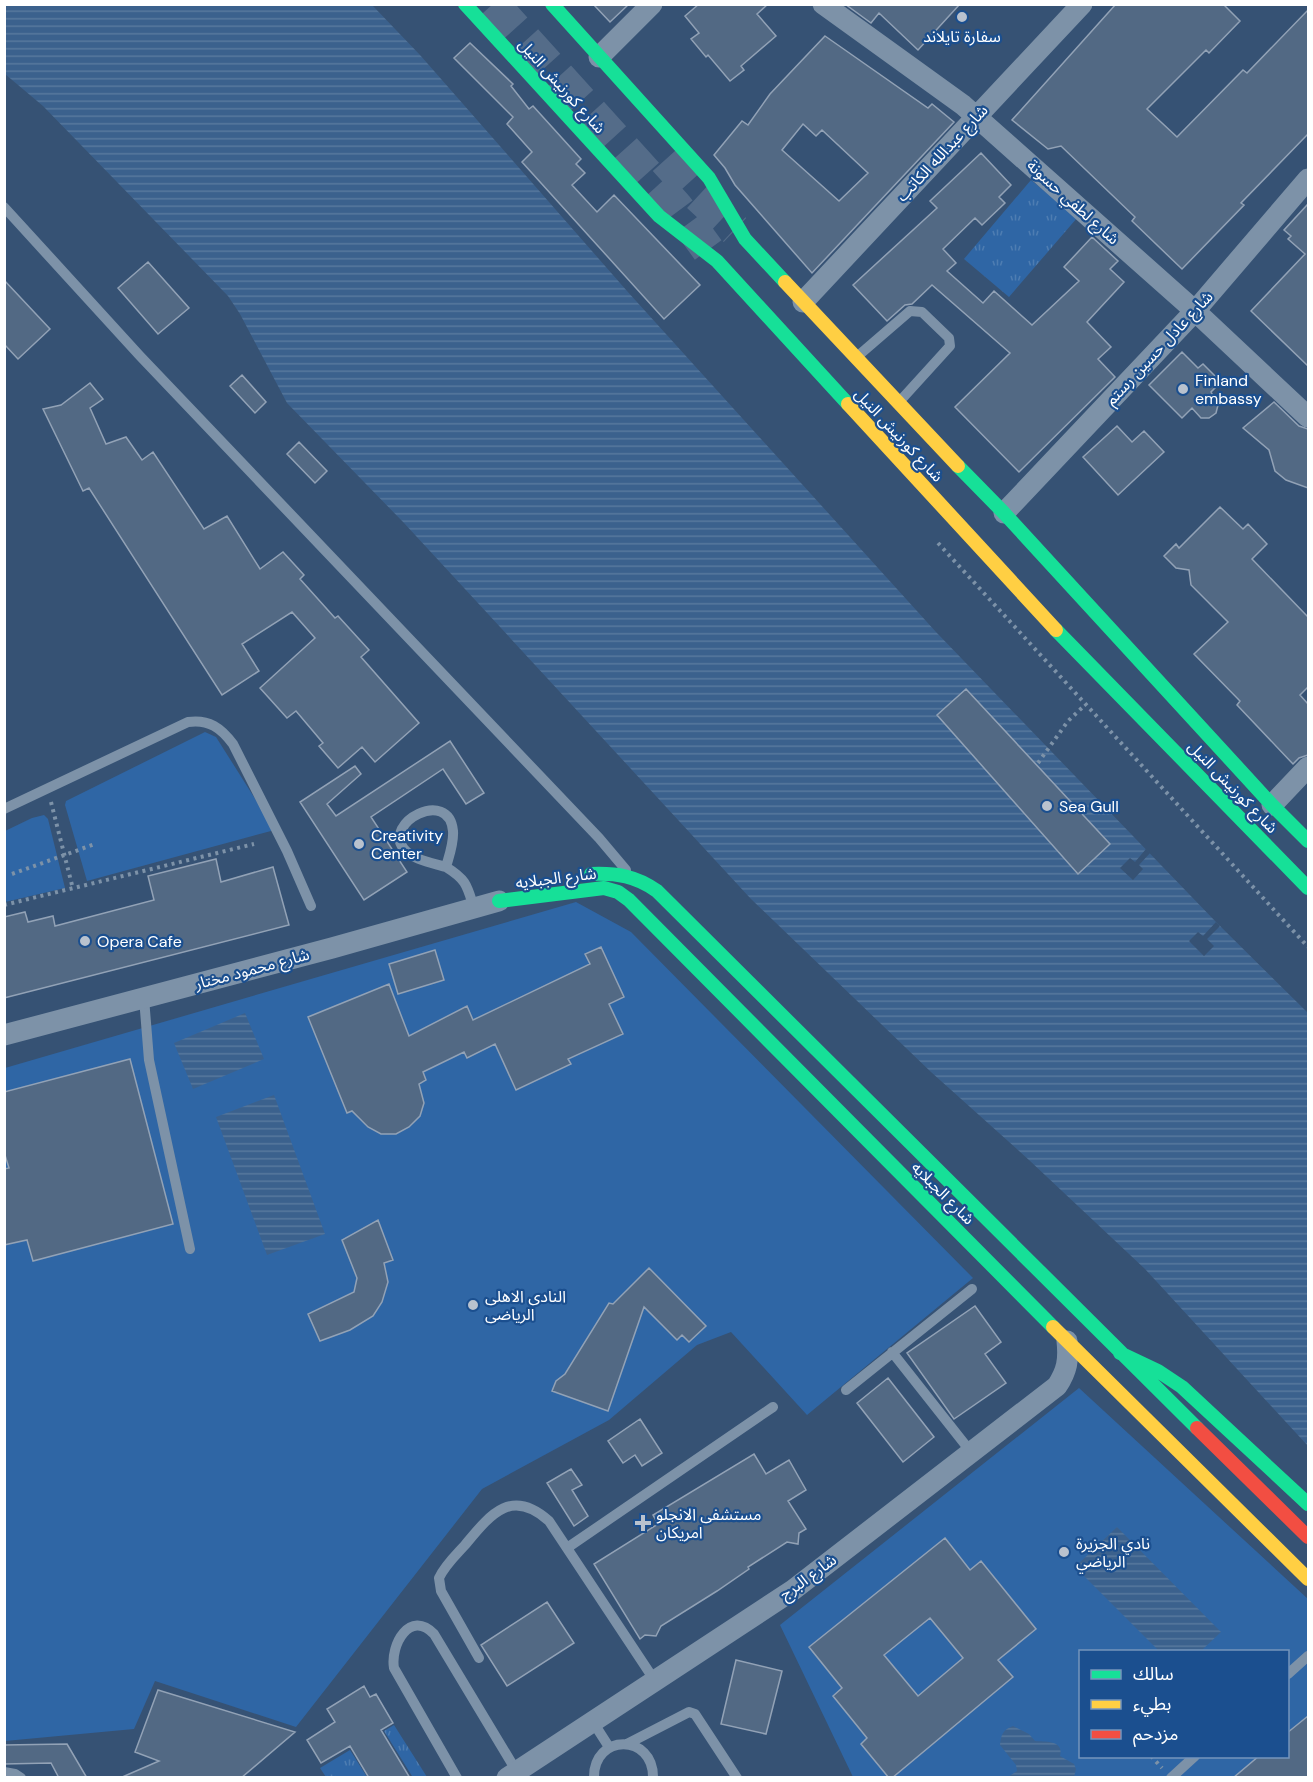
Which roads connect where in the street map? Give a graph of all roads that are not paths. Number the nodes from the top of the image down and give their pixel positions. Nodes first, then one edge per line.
1 (465, 4) edge
2 (552, 4) edge
3 (652, 4) edge
4 (823, 4) edge
5 (1082, 4) edge
6 (599, 57) junction
7 (976, 116) junction
8 (1308, 179) edge
9 (4, 207) edge
10 (803, 302) junction
11 (1195, 311) junction
12 (855, 358) junction
13 (898, 404) junction
14 (1308, 417) edge
15 (1004, 513) junction
16 (1308, 767) edge
17 (1272, 805) junction
18 (4, 809) edge
19 (1308, 841) edge
20 (446, 867) junction
21 (631, 875) junction
22 (1308, 888) edge
23 (499, 901) junction
24 (311, 906) dead end
25 (474, 908) junction
26 (144, 998) junction
27 (4, 1035) edge
28 (190, 1249) dead end
29 (972, 1289) dead end
30 (1067, 1341) junction
31 (892, 1352) junction
32 (1120, 1353) junction
33 (846, 1390) dead end
34 (773, 1407) dead end
35 (971, 1452) junction
36 (1308, 1504) edge
37 (1308, 1538) edge
38 (567, 1548) junction
39 (1308, 1579) edge
40 (1308, 1656) edge
41 (479, 1658) dead end
42 (1289, 1672) edge
43 (655, 1681) junction
44 (593, 1722) junction
45 (627, 1744) junction
46 (609, 1747) junction
47 (1193, 1758) edge
48 (4, 1772) edge
49 (512, 1775) edge
50 (21, 1778) edge
51 (456, 1778) edge
52 (594, 1778) edge
53 (652, 1778) edge
54 (737, 1778) edge
55 (1172, 1778) edge

1 - 22 main road, شارع كورنيش النيل
2 - 6 main road, شارع كورنيش النيل
3 - 6 street
4 - 7 street, شارع لطفي حسونة
5 - 7 street, شارع عبدالله الكاتب
6 - 10 main road, شارع كورنيش النيل
7 - 10 street, شارع عبدالله الكاتب
7 - 11 street, شارع لطفي حسونة
8 - 11 street, شارع عادل حسين رستم
9 - 21 lane
10 - 12 main road, شارع كورنيش النيل
11 - 14 street, شارع لطفي حسونة
11 - 15 street, شارع عادل حسين رستم
12 - 13 main road, شارع كورنيش النيل
12 - 13 lane
13 - 15 main road, شارع كورنيش النيل
15 - 17 main road, شارع كورنيش النيل
16 - 17 street
17 - 19 main road, شارع كورنيش النيل
18 - 24 lane
20 - 20 lane
20 - 25 lane
21 - 23 main road, شارع الجبلايه
21 - 32 main road, شارع الجبلايه
23 - 25 street, شارع محمود مختار
23 - 30 main road, شارع الجبلايه
25 - 26 street, شارع محمود مختار
26 - 27 street, شارع محمود مختار
26 - 28 lane
29 - 31 lane
30 - 35 street, شارع البرج
30 - 39 main road, شارع الجبلايه
31 - 33 lane
31 - 35 lane
32 - 36 main road
32 - 37 main road, شارع الجبلايه
34 - 38 lane
35 - 43 street, شارع البرج
38 - 41 lane
38 - 43 lane
40 - 42 lane
43 - 44 street, شارع البرج
44 - 46 lane
44 - 49 street, شارع البرج
45 - 46 lane
45 - 53 lane
45 - 54 lane
46 - 52 lane
47 - 55 lane
48 - 50 lane
49 - 51 lane

